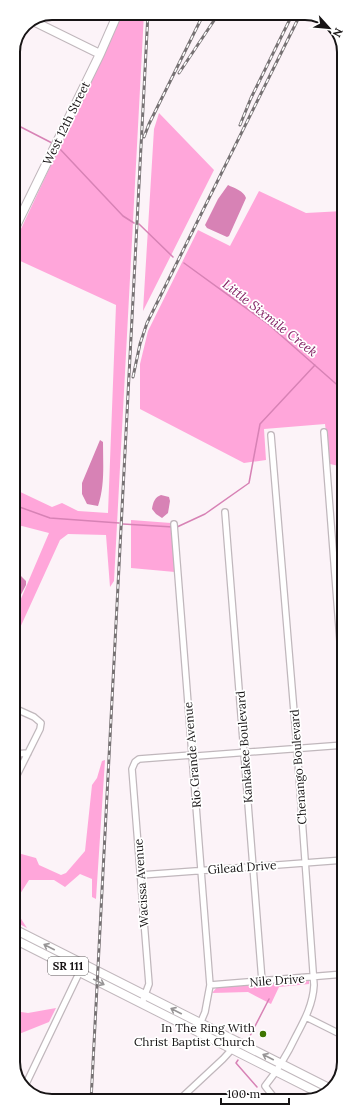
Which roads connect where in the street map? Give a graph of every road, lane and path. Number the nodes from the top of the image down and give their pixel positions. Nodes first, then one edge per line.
1 (115, 20) edge
2 (38, 23) edge
3 (100, 54) junction
4 (20, 218) edge
5 (324, 432) dead end
6 (271, 435) dead end
7 (225, 512) dead end
8 (174, 524) dead end
9 (337, 602) edge
10 (20, 711) edge
11 (337, 745) edge
12 (297, 748) junction
13 (245, 752) junction
14 (28, 753) junction
15 (20, 754) edge
16 (192, 755) junction
17 (20, 769) edge
18 (337, 861) edge
19 (305, 863) junction
20 (253, 867) junction
21 (201, 870) junction
22 (141, 875) junction
23 (20, 932) edge
24 (20, 942) edge
25 (84, 964) junction
26 (80, 972) junction
27 (337, 975) edge
28 (314, 977) junction
29 (262, 981) junction
30 (210, 985) junction
31 (145, 995) junction
32 (142, 1003) junction
33 (306, 1017) junction
34 (200, 1023) junction
35 (196, 1031) junction
36 (337, 1032) edge
37 (236, 1041) junction
38 (232, 1049) junction
39 (282, 1064) junction
40 (277, 1072) junction
41 (27, 1082) edge
42 (326, 1086) edge
43 (317, 1092) edge
44 (186, 1094) edge
45 (271, 1094) edge

1 - 3 main road, West 12th Street
2 - 3 main road
3 - 4 main road, West 12th Street
5 - 9 street
6 - 12 street, Chenango Boulevard
7 - 13 street, Kankakee Boulevard
8 - 16 street, Rio Grande Avenue
10 - 14 street
11 - 12 street
12 - 13 street
12 - 19 street, Chenango Boulevard
13 - 16 street
13 - 20 street, Kankakee Boulevard
14 - 15 street
14 - 17 street
16 - 21 street, Rio Grande Avenue
16 - 22 street, Wacissa Avenue
18 - 19 street, Gilead Drive
19 - 20 street, Gilead Drive
19 - 28 street, Chenango Boulevard
20 - 21 street, Gilead Drive
20 - 29 street, Kankakee Boulevard
21 - 22 street, Gilead Drive
21 - 30 street, Rio Grande Avenue
22 - 31 street, Wacissa Avenue
25 -> 23 main road, SR 111
24 - 26 main road, SR 111
25 - 26 street
25 - 31 main road, SR 111
26 -> 32 main road, SR 111
26 - 41 street
27 - 28 street, Nile Drive
28 - 29 street, Nile Drive
28 - 33 street, Chenango Boulevard
29 - 30 street, Nile Drive
30 - 34 street, Rio Grande Avenue
31 - 32 street, Wacissa Avenue
34 -> 31 main road, SR 111
32 - 35 main road, SR 111
33 - 36 street
33 - 39 street, Chenango Boulevard
34 - 35 street, Rio Grande Avenue
34 - 37 main road, SR 111
35 - 38 main road, SR 111
37 - 38 street
39 -> 37 main road, SR 111
38 - 40 main road, SR 111
38 - 44 street
39 - 40 street, Chenango Boulevard
39 - 42 main road, SR 111
40 - 43 main road, SR 111
40 - 45 street, Chenango Boulevard

